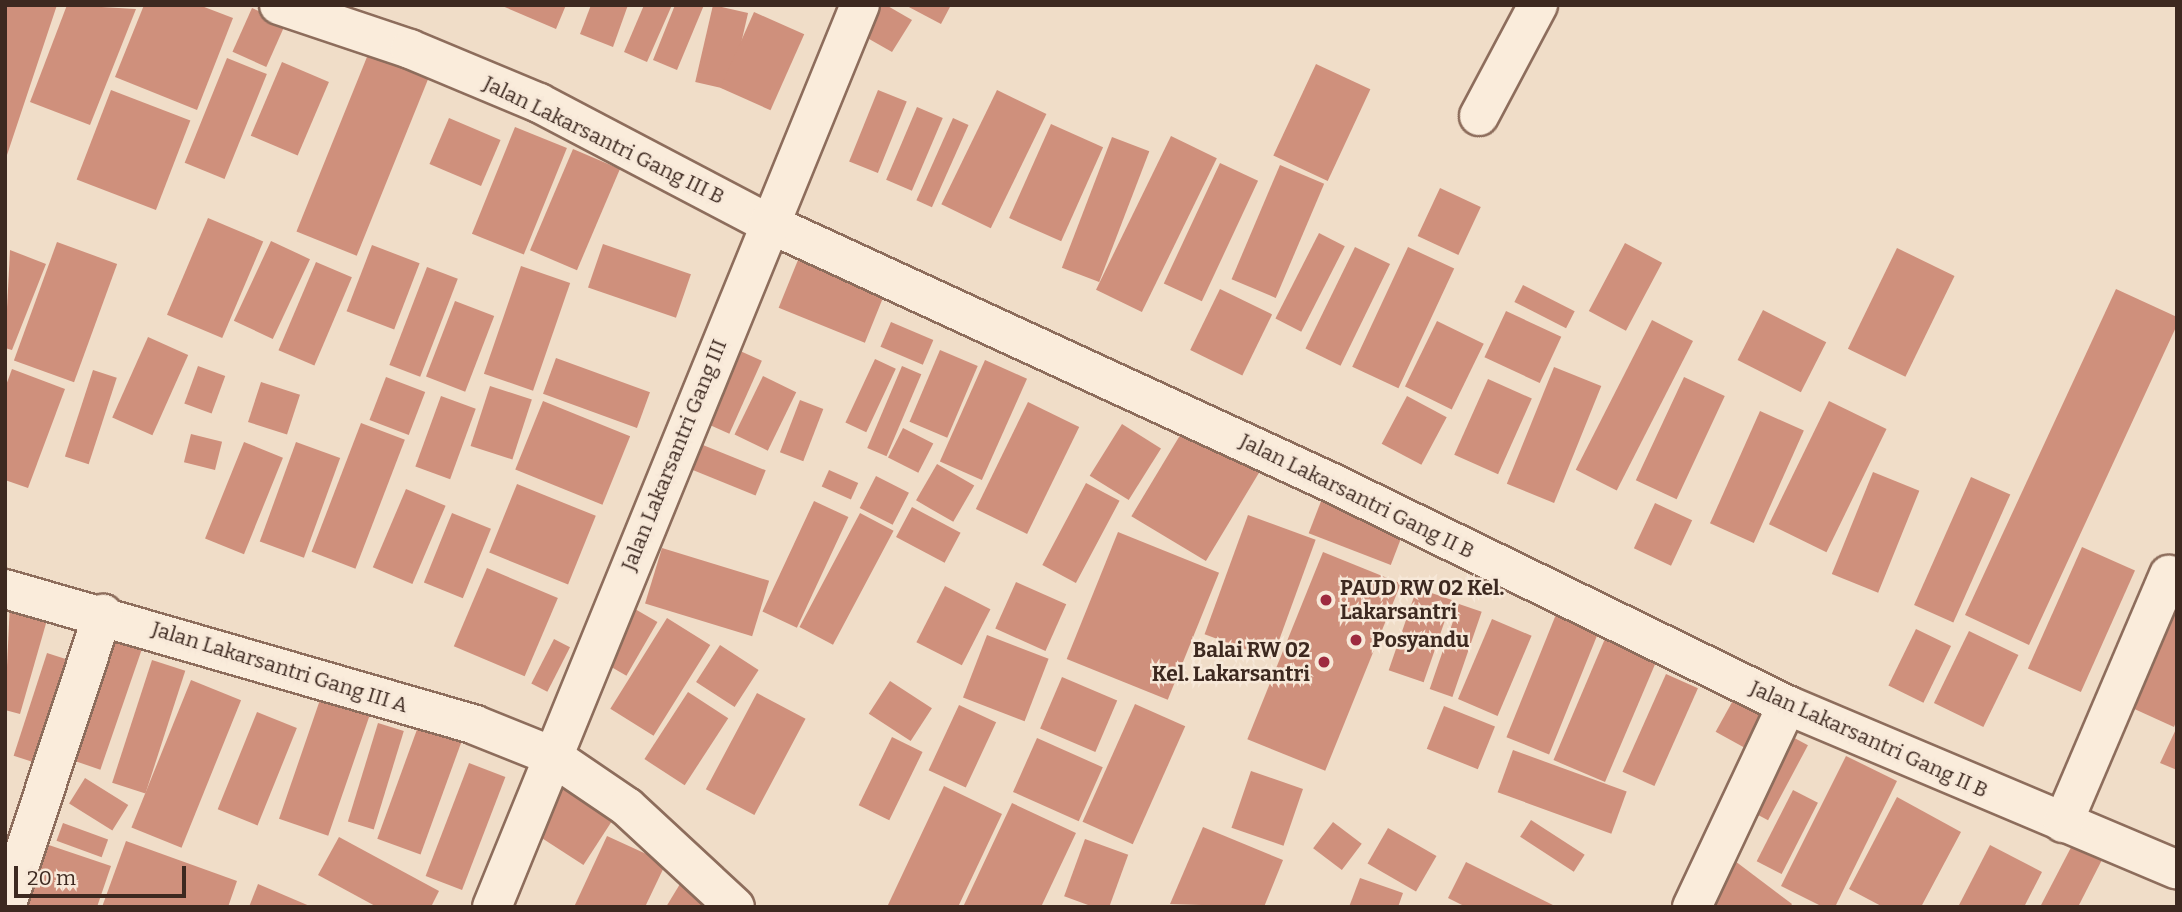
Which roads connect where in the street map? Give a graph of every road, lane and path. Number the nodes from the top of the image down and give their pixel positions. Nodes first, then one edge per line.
1 (279, 5) edge
2 (860, 5) edge
3 (1538, 5) edge
4 (1479, 116) dead end
5 (768, 223) junction
6 (2169, 575) dead end
7 (5, 589) edge
8 (103, 614) junction
9 (1787, 705) junction
10 (551, 756) junction
11 (2063, 823) junction
12 (2177, 870) edge
13 (6, 907) edge
14 (492, 907) edge
15 (735, 907) edge
16 (1692, 907) edge

1 - 5 street, Jalan Lakarsantri Gang III B
2 - 5 street, Jalan Lakarsantri Gang III
3 - 4 street
5 - 9 street, Jalan Lakarsantri Gang II B
5 - 10 street, Jalan Lakarsantri Gang III
6 - 11 street
7 - 8 street, Jalan Lakarsantri Gang III A
8 - 10 street, Jalan Lakarsantri Gang III A
8 - 13 street
9 - 11 street, Jalan Lakarsantri Gang II B
9 - 16 street
10 - 14 street, Jalan Lakarsantri Gang III
10 - 15 street, Jalan Lakarsantri Gang III A
11 - 12 street, Jalan Lakarsantri Gang II B

